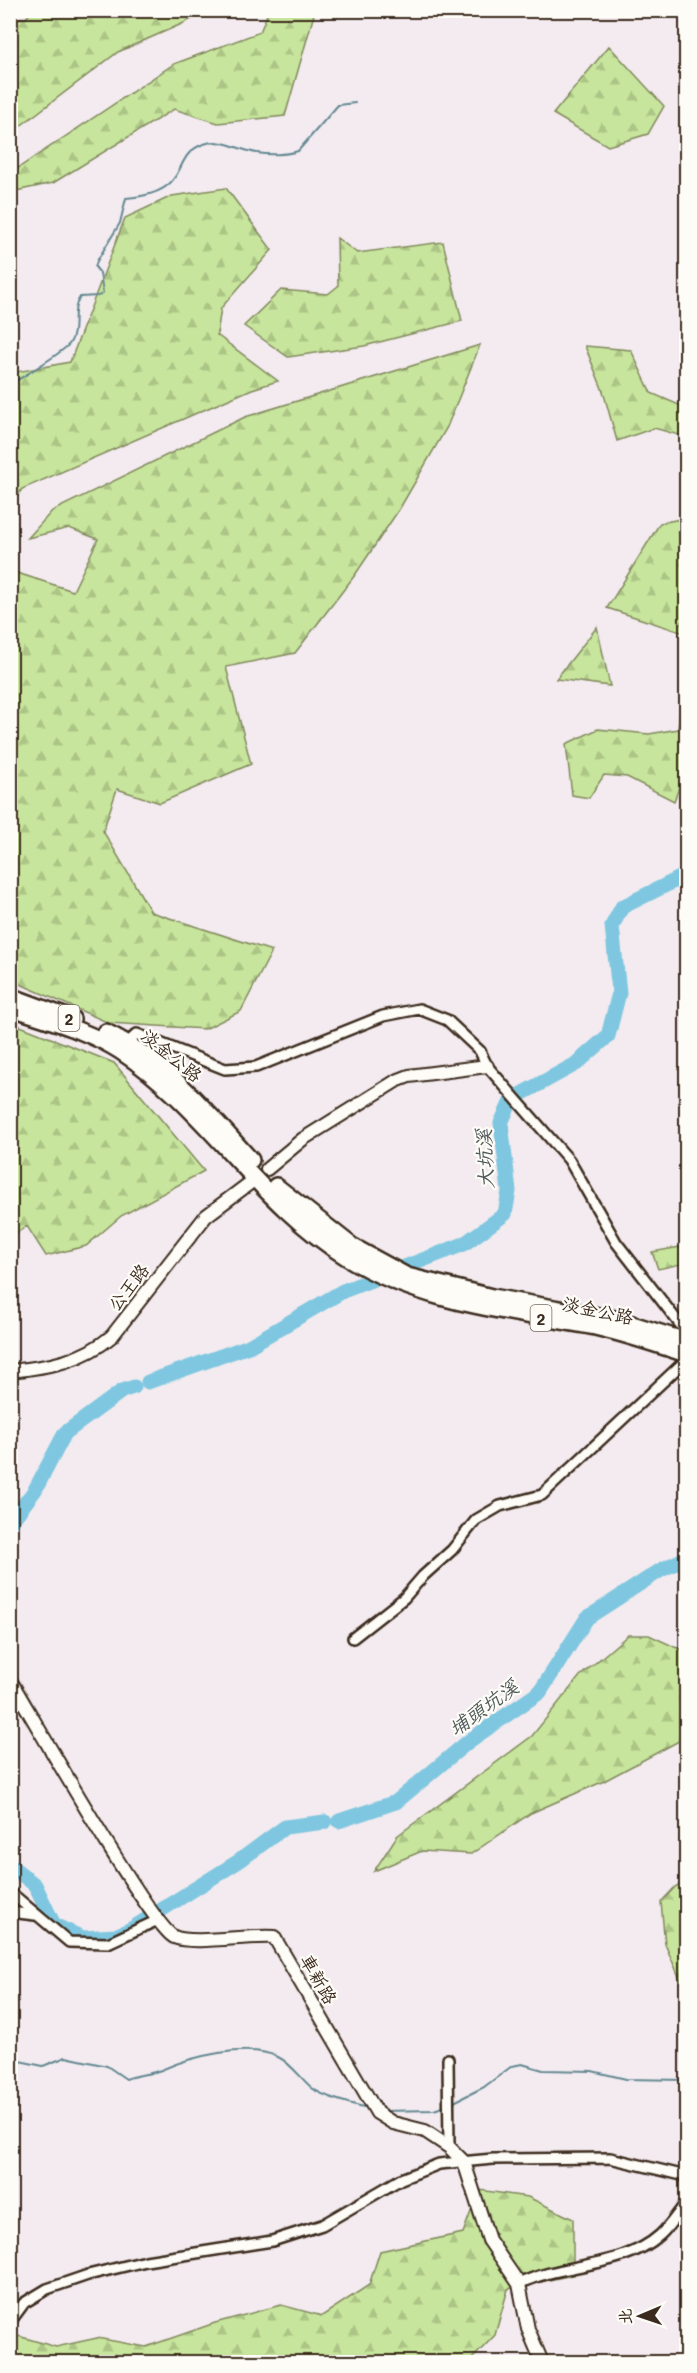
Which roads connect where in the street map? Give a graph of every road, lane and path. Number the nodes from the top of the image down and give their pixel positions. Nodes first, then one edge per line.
1 (10, 996) edge
2 (10, 1007) edge
3 (123, 1046) junction
4 (487, 1066) junction
5 (267, 1169) dead end
6 (249, 1172) junction
7 (401, 1280) junction
8 (687, 1332) edge
9 (687, 1341) edge
10 (687, 1354) edge
11 (687, 1360) edge
12 (10, 1371) edge
13 (353, 1638) dead end
14 (10, 1680) edge
15 (10, 1892) edge
16 (10, 1912) edge
17 (35, 1915) junction
18 (157, 1918) junction
19 (448, 2059) dead end
20 (449, 2147) junction
21 (464, 2162) junction
22 (687, 2176) edge
23 (687, 2202) edge
24 (519, 2284) junction
25 (10, 2322) edge
26 (542, 2362) edge

1 - 3 main road, 淡金公路 / 2
2 - 3 main road, 淡金公路 / 2
3 - 4 street
3 - 6 main road, 淡金公路 / 2
4 - 5 street
4 - 8 street
6 - 7 main road, 2
6 - 12 street, 公王路
7 - 9 main road, 淡金公路 / 2
7 - 10 main road, 淡金公路 / 2
11 - 13 street
14 - 18 street, 車新路
15 - 17 street
16 - 17 street
17 - 18 street
18 - 20 street, 車新路
19 - 20 street
20 - 21 street, 車新路
21 - 22 street
21 - 24 street, 車新路
21 - 25 street
23 - 24 street
24 - 26 street, 車新路

